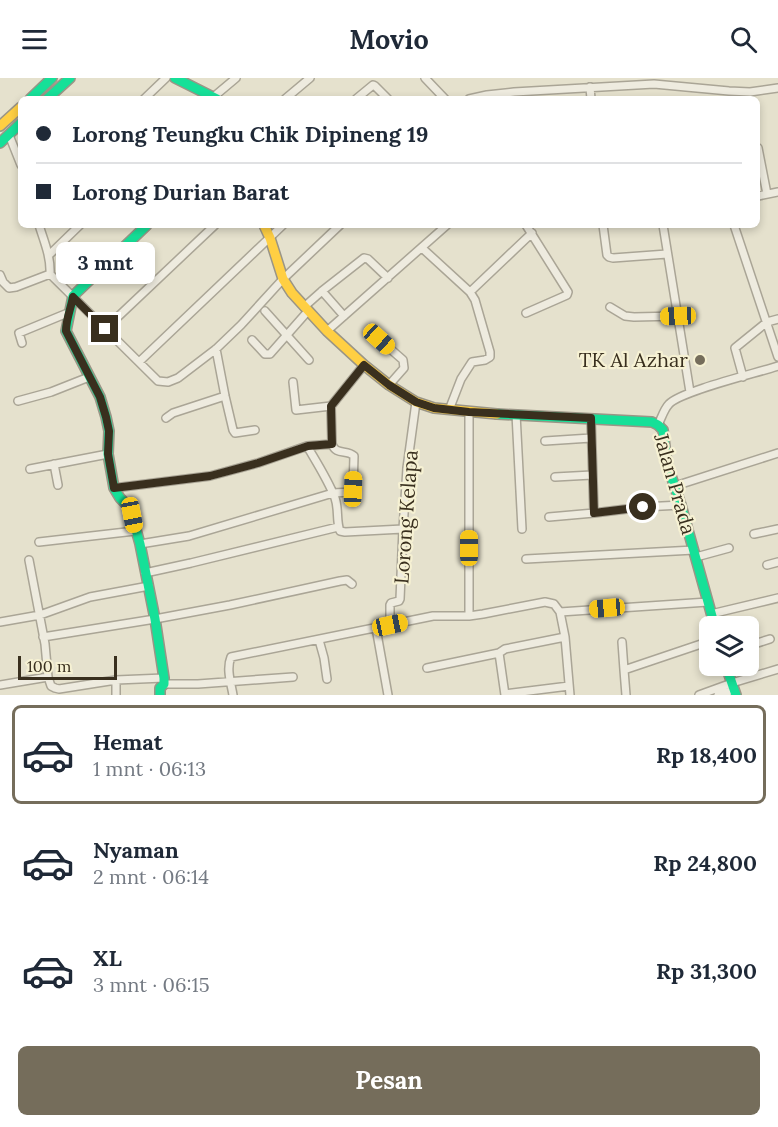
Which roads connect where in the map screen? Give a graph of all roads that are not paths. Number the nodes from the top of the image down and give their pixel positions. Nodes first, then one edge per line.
1 (70, 78) edge
2 (166, 78) edge
3 (176, 78) edge
4 (236, 78) edge
5 (310, 78) edge
6 (425, 78) edge
7 (48, 80) edge
8 (653, 81) edge
9 (590, 87) junction
10 (778, 88) edge
11 (750, 95) edge
12 (33, 96) edge
13 (50, 96) edge
14 (147, 96) edge
15 (212, 96) edge
16 (218, 96) edge
17 (289, 96) edge
18 (359, 96) edge
19 (385, 96) edge
20 (442, 96) edge
21 (483, 96) edge
22 (591, 96) edge
23 (18, 110) edge
24 (0, 126) edge
25 (18, 126) edge
26 (9, 135) junction
27 (0, 142) edge
28 (18, 158) edge
29 (760, 158) edge
30 (778, 192) edge
31 (767, 194) junction
32 (760, 196) edge
33 (40, 228) edge
34 (77, 228) edge
35 (144, 228) edge
36 (212, 228) edge
37 (265, 228) edge
38 (280, 228) edge
39 (337, 228) edge
40 (444, 228) edge
41 (528, 228) edge
42 (603, 228) edge
43 (663, 228) edge
44 (735, 228) edge
45 (532, 233) junction
46 (270, 238) junction
47 (422, 248) junction
48 (667, 254) junction
49 (48, 255) junction
50 (50, 274) junction
51 (0, 275) edge
52 (388, 278) junction
53 (282, 279) junction
54 (322, 291) junction
55 (470, 292) junction
56 (73, 297) junction
57 (610, 308) dead end
58 (306, 309) junction
59 (70, 312) junction
60 (265, 312) dead end
61 (526, 313) dead end
62 (344, 316) junction
63 (678, 316) junction
64 (778, 320) edge
65 (767, 322) junction
66 (105, 329) junction
67 (327, 331) junction
68 (286, 334) junction
69 (379, 339) dead end
70 (252, 340) dead end
71 (22, 343) dead end
72 (216, 349) junction
73 (778, 357) edge
74 (309, 360) dead end
75 (139, 362) junction
76 (364, 365) junction
77 (778, 366) edge
78 (89, 377) junction
79 (743, 377) junction
80 (293, 382) dead end
81 (389, 385) junction
82 (690, 392) junction
83 (225, 396) junction
84 (18, 400) dead end
85 (416, 402) junction
86 (331, 406) junction
87 (449, 410) junction
88 (469, 412) junction
89 (516, 414) junction
90 (166, 418) dead end
91 (591, 418) junction
92 (658, 425) junction
93 (255, 430) dead end
94 (591, 438) junction
95 (545, 441) dead end
96 (332, 444) junction
97 (308, 446) junction
98 (778, 453) edge
99 (108, 454) junction
100 (54, 464) junction
101 (30, 469) dead end
102 (592, 475) junction
103 (555, 477) dead end
104 (58, 485) dead end
105 (675, 486) junction
106 (114, 488) junction
107 (333, 493) junction
108 (681, 505) junction
109 (594, 513) junction
110 (549, 516) dead end
111 (338, 527) junction
112 (403, 529) junction
113 (522, 529) dead end
114 (778, 529) edge
115 (135, 531) junction
116 (754, 534) dead end
117 (39, 542) dead end
118 (140, 544) junction
119 (729, 548) dead end
120 (695, 553) junction
121 (526, 559) dead end
122 (29, 560) dead end
123 (778, 562) edge
124 (767, 565) dead end
125 (145, 573) junction
126 (352, 584) dead end
127 (149, 586) junction
128 (778, 598) edge
129 (708, 602) junction
130 (560, 612) junction
131 (711, 614) joint
132 (40, 615) junction
133 (469, 616) junction
134 (155, 619) junction
135 (0, 622) edge
136 (390, 625) junction
137 (376, 628) junction
138 (43, 637) junction
139 (565, 637) junction
140 (319, 639) junction
141 (770, 639) dead end
142 (622, 642) dead end
143 (759, 642) edge
144 (699, 645) edge
145 (499, 653) junction
146 (427, 668) dead end
147 (778, 669) edge
148 (624, 670) junction
149 (48, 677) junction
150 (293, 677) dead end
151 (327, 679) dead end
152 (116, 680) junction
153 (164, 681) junction
154 (230, 681) junction
155 (0, 685) edge
156 (569, 686) junction
157 (734, 689) edge
158 (116, 695) edge
159 (160, 695) edge
160 (233, 695) edge
161 (388, 695) edge
162 (505, 695) edge
163 (570, 695) edge
164 (626, 695) edge
165 (699, 695) edge
166 (718, 695) edge

1 - 13 main road
2 - 14 street
3 - 15 main road
4 - 16 street
5 - 17 street
6 - 20 street
7 - 12 main road
8 - 9 street
8 - 11 street
9 - 21 street
9 - 22 street
10 - 11 street
18 - 19 street
23 - 24 main road
25 - 26 main road
26 - 27 main road
26 - 28 street
29 - 31 street
30 - 31 street
31 - 32 street
33 - 49 street
34 - 49 street
35 - 56 main road
36 - 66 street
37 - 46 main road, Jalan Prada
38 - 46 street
39 - 53 street
40 - 47 street
41 - 45 street
42 - 48 street
43 - 48 street
44 - 65 street
45 - 55 street
45 - 61 street
46 - 53 main road, Jalan Prada
46 - 75 street
47 - 52 street
47 - 55 street
48 - 63 street
49 - 50 street
50 - 51 street
50 - 56 street
52 - 54 street
52 - 62 street
53 - 58 main road, Jalan Prada
53 - 72 street
54 - 58 street
54 - 62 street
55 - 87 street
56 - 59 main road
56 - 66 street
57 - 63 street
58 - 67 main road, Jalan Prada
58 - 68 street
59 - 71 street
59 - 78 main road
60 - 68 street
62 - 67 street
63 - 82 street
64 - 65 street
65 - 73 street
65 - 79 street
66 - 75 street
67 - 76 main road, Jalan Prada
68 - 70 street
68 - 74 street
69 - 81 street
72 - 75 street
72 - 83 street
76 - 81 main road, Jalan Prada
76 - 86 street
77 - 79 street
78 - 84 street
78 - 99 main road
79 - 82 street
80 - 86 street
81 - 85 main road, Jalan Prada
82 - 92 street
83 - 90 street
83 - 93 street
85 - 87 main road, Jalan Prada
85 - 112 street, Lorong Kelapa
86 - 96 street
87 - 88 main road, Jalan Prada
88 - 89 main road, Jalan Prada
88 - 133 street
89 - 91 main road, Jalan Prada
89 - 113 street
91 - 92 main road, Jalan Prada
91 - 94 street
92 - 105 main road, Jalan Prada
94 - 95 street
94 - 102 street
96 - 97 street
96 - 107 street
97 - 106 street
97 - 107 street
98 - 105 street
99 - 100 street
99 - 106 main road
100 - 101 street
100 - 104 street
102 - 103 street
102 - 109 street
105 - 108 main road, Jalan Prada
106 - 115 main road
107 - 111 street
107 - 118 street
108 - 109 street
108 - 120 main road, Jalan Prada
109 - 110 street
111 - 112 street
111 - 125 street
112 - 136 street, Lorong Kelapa
114 - 116 street
115 - 117 street
115 - 118 main road
118 - 125 main road
119 - 120 street
120 - 121 street
120 - 129 main road, Jalan Prada
122 - 132 street
123 - 124 street
125 - 127 main road
126 - 134 street
127 - 132 street
127 - 134 main road
128 - 131 street
129 - 130 street
129 - 131 main road, Jalan Prada
130 - 133 street
130 - 139 street
132 - 135 street
132 - 138 street
133 - 136 street
134 - 138 street
134 - 153 main road
136 - 137 street
137 - 140 street
137 - 161 street
138 - 149 street
139 - 145 street
139 - 156 street
140 - 151 street
140 - 154 street
141 - 143 street
142 - 148 street
144 - 148 street
145 - 146 street
145 - 162 street
147 - 157 street
148 - 164 street
149 - 152 street
149 - 155 street
150 - 154 street
152 - 153 street
152 - 158 street
153 - 154 street
153 - 159 main road
154 - 160 street
156 - 162 street
156 - 163 street
157 - 165 street
157 - 166 street

